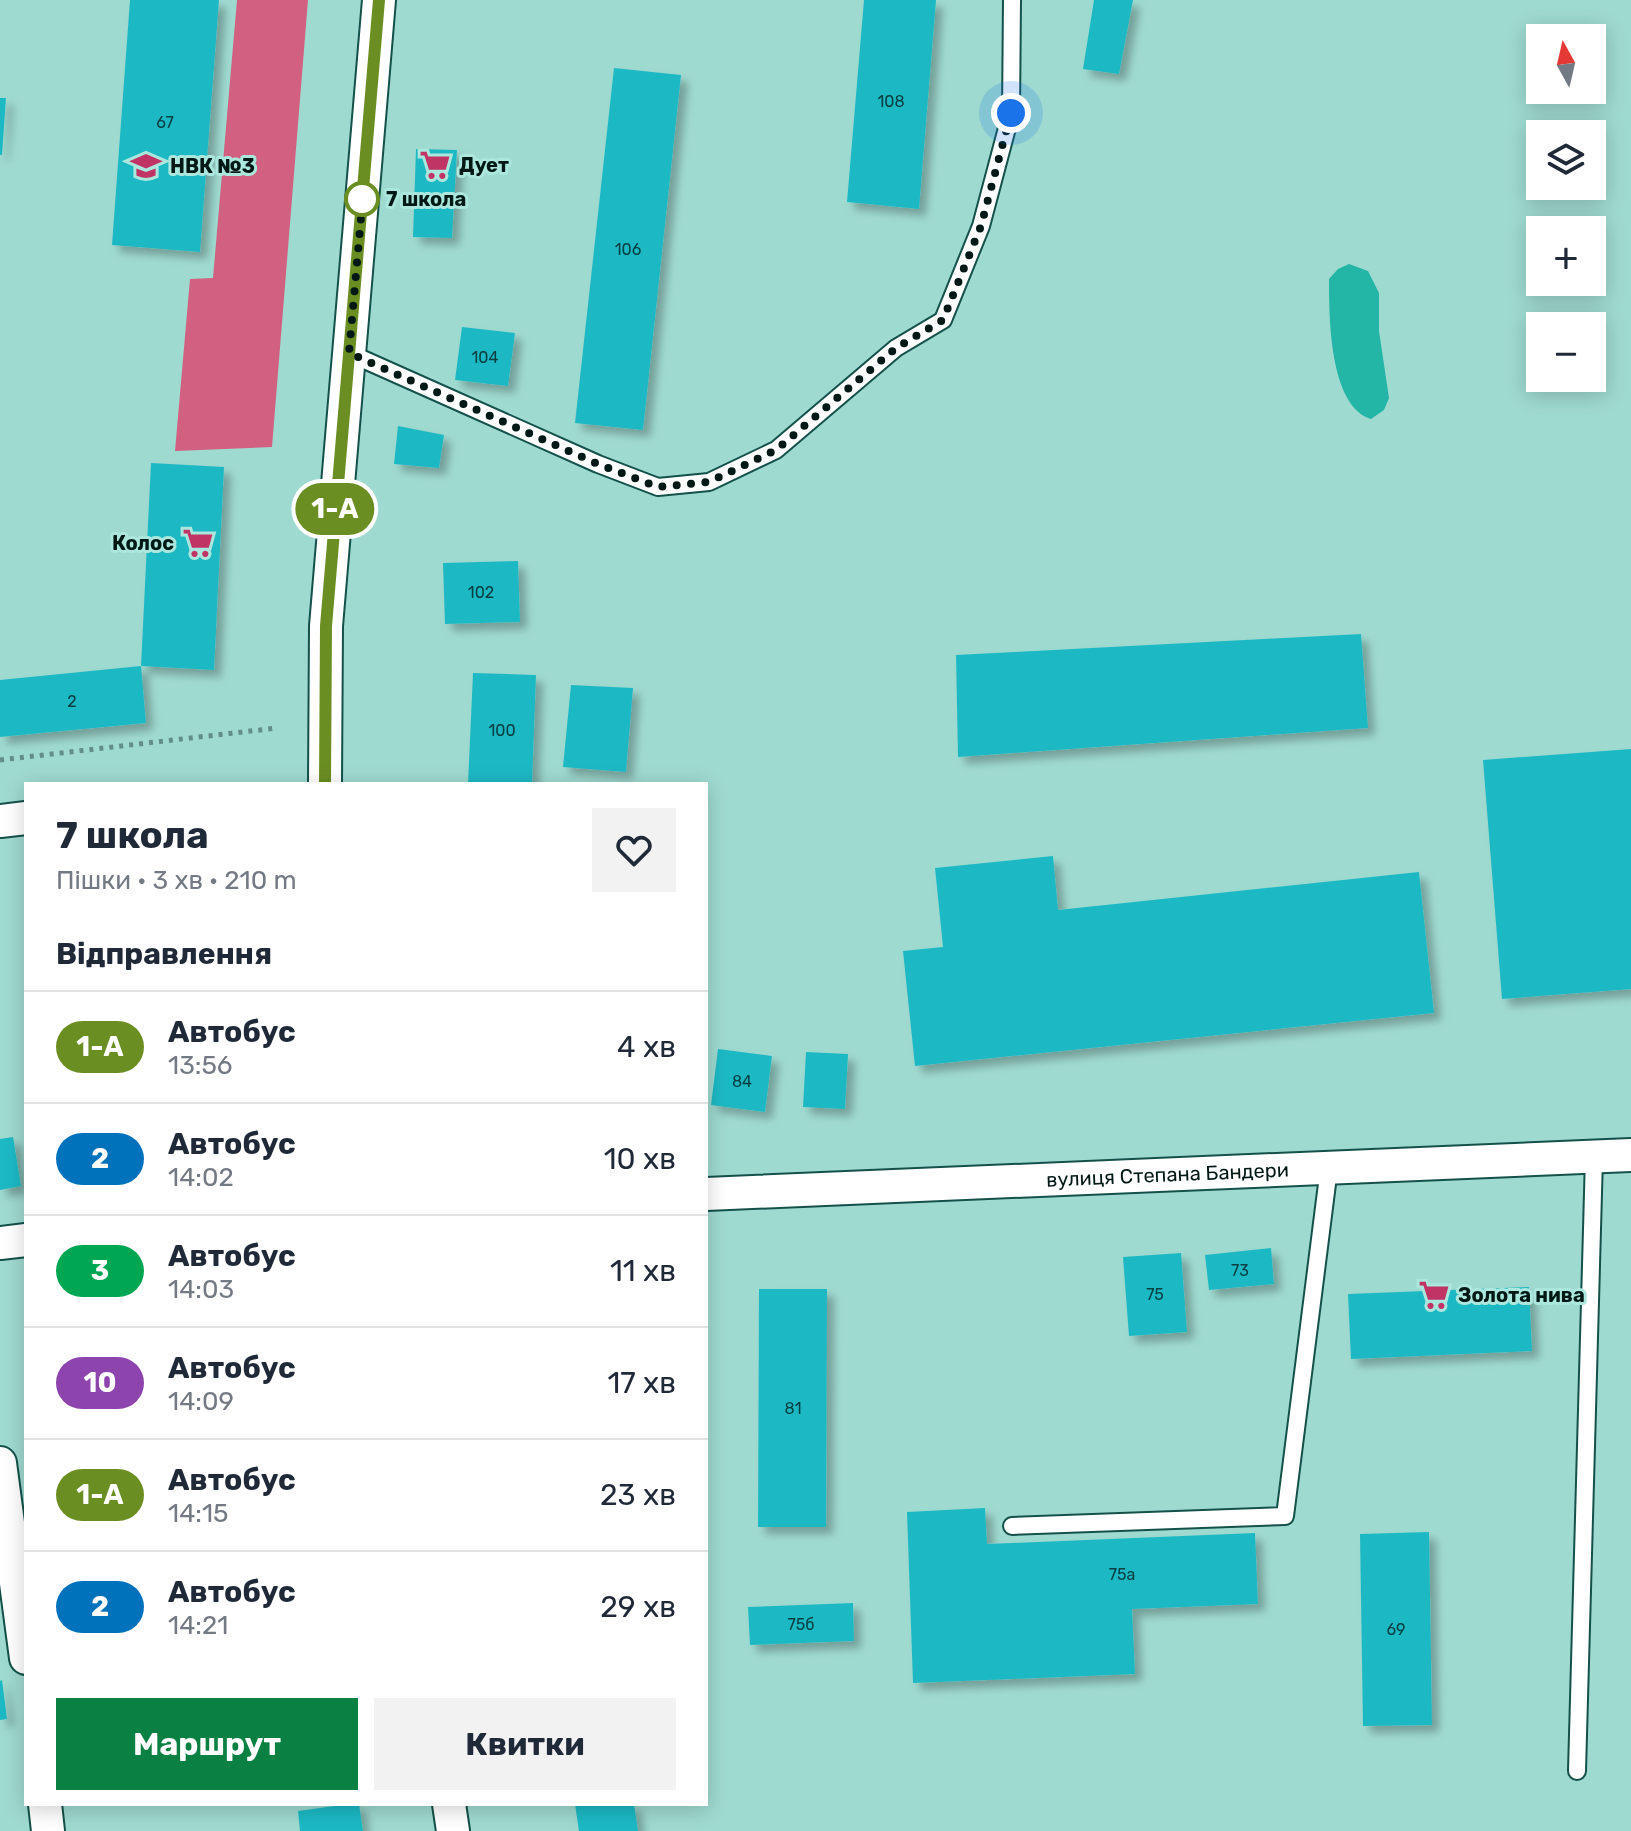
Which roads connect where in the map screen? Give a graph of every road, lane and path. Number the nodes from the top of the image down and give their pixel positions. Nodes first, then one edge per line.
1 (379, 0) edge
2 (1012, 0) edge
3 (349, 353) junction
4 (277, 728) dead end
5 (0, 760) edge
6 (325, 782) edge
7 (24, 818) edge
8 (0, 821) edge
9 (1631, 1155) edge
10 (1594, 1157) junction
11 (1329, 1168) junction
12 (708, 1194) edge
13 (24, 1240) edge
14 (0, 1243) edge
15 (0, 1463) edge
16 (1012, 1526) dead end
17 (10, 1613) edge
18 (24, 1652) edge
19 (1577, 1771) dead end
20 (45, 1806) edge
21 (449, 1806) edge
22 (48, 1831) edge
23 (453, 1831) edge

1 - 3 street
2 - 3 lane
3 - 6 street
4 - 5 path
7 - 8 street
9 - 10 street, вулиця Степана Бандери
10 - 11 street, вулиця Степана Бандери
10 - 19 lane
11 - 12 street, вулиця Степана Бандери
11 - 16 lane
13 - 14 street
15 - 17 street
17 - 18 street
20 - 22 street
21 - 23 street

